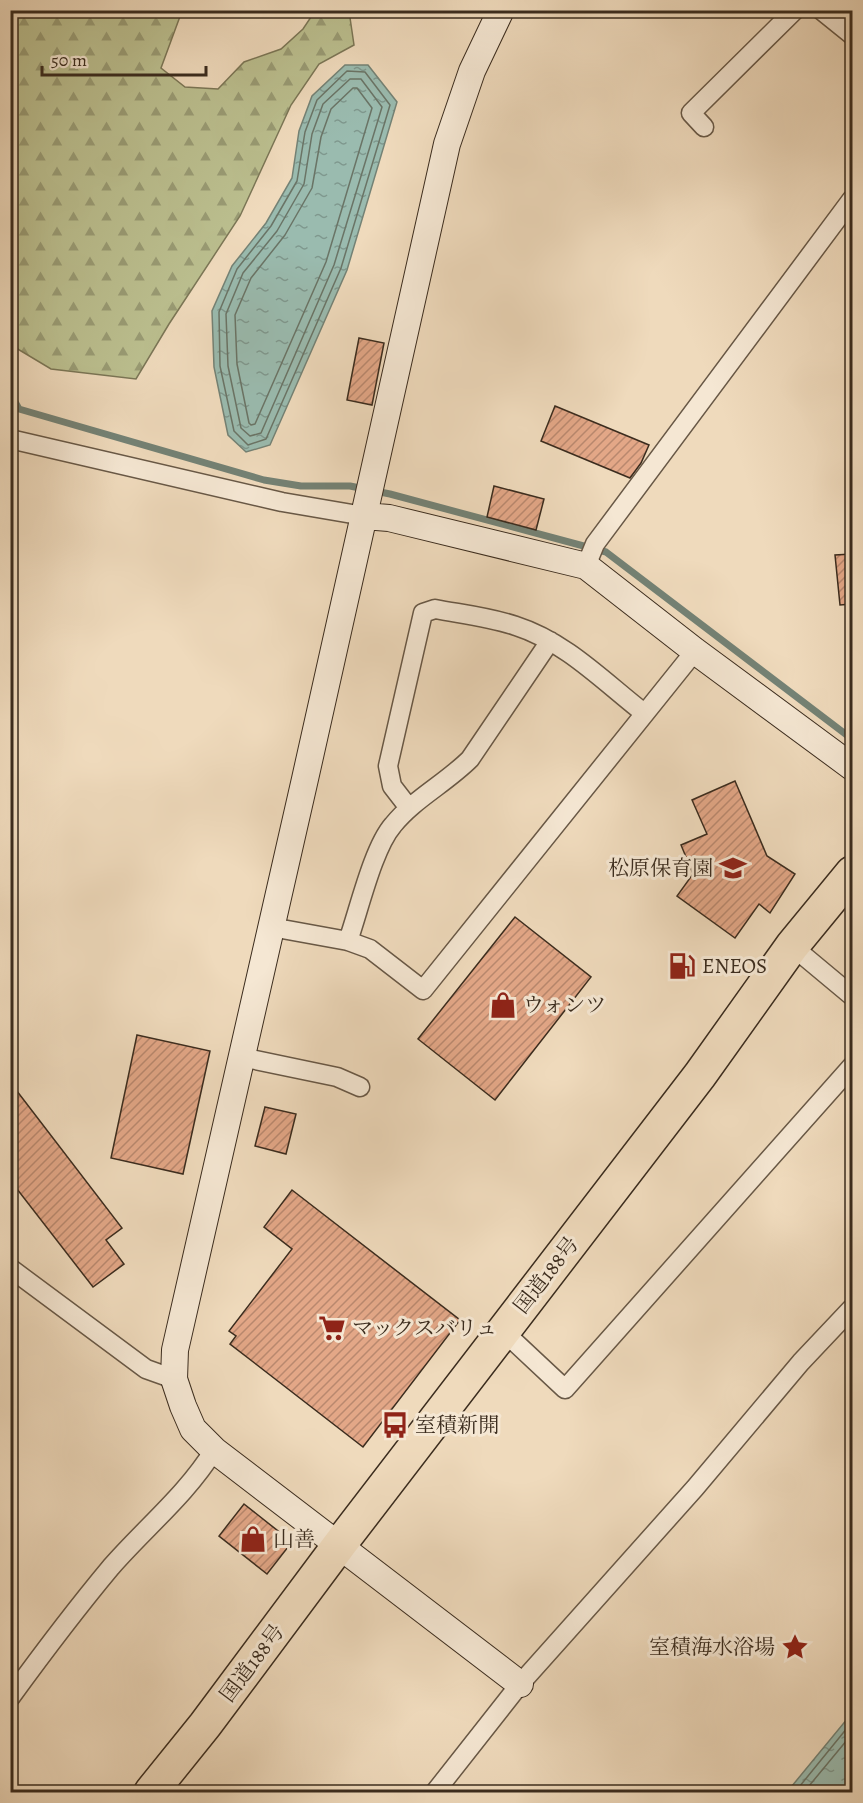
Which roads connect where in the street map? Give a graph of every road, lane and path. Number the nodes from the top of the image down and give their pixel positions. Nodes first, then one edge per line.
1 (795, 10) edge
2 (820, 10) edge
3 (493, 13) edge
4 (852, 35) edge
5 (704, 127) dead end
6 (852, 198) edge
7 (10, 439) edge
8 (364, 516) junction
9 (586, 566) junction
10 (550, 641) junction
11 (695, 651) junction
12 (644, 713) junction
13 (852, 767) edge
14 (410, 808) junction
15 (852, 873) edge
16 (271, 927) junction
17 (348, 941) junction
18 (792, 946) junction
19 (852, 996) edge
20 (242, 1057) junction
21 (852, 1066) edge
22 (360, 1087) dead end
23 (10, 1268) edge
24 (852, 1308) edge
25 (503, 1331) junction
26 (174, 1379) junction
27 (214, 1450) junction
28 (339, 1544) junction
29 (520, 1683) junction
30 (10, 1698) edge
31 (151, 1792) edge
32 (435, 1792) edge

1 - 5 street
2 - 4 street
3 - 8 street
6 - 9 street
7 - 8 street
8 - 9 street
8 - 16 street
9 - 11 street
10 - 12 street
10 - 14 street
10 - 14 street
11 - 12 street
11 - 13 street
12 - 17 street
14 - 17 street
15 - 18 highway, 国道188号
16 - 17 street
16 - 20 street
18 - 19 street
18 - 25 highway, 国道188号
20 - 22 street
20 - 26 street
21 - 25 street
23 - 26 street
24 - 29 street
25 - 28 highway, 国道188号
26 - 27 street
27 - 28 street
27 - 30 street
28 - 29 street
28 - 31 highway, 国道188号
29 - 32 street

